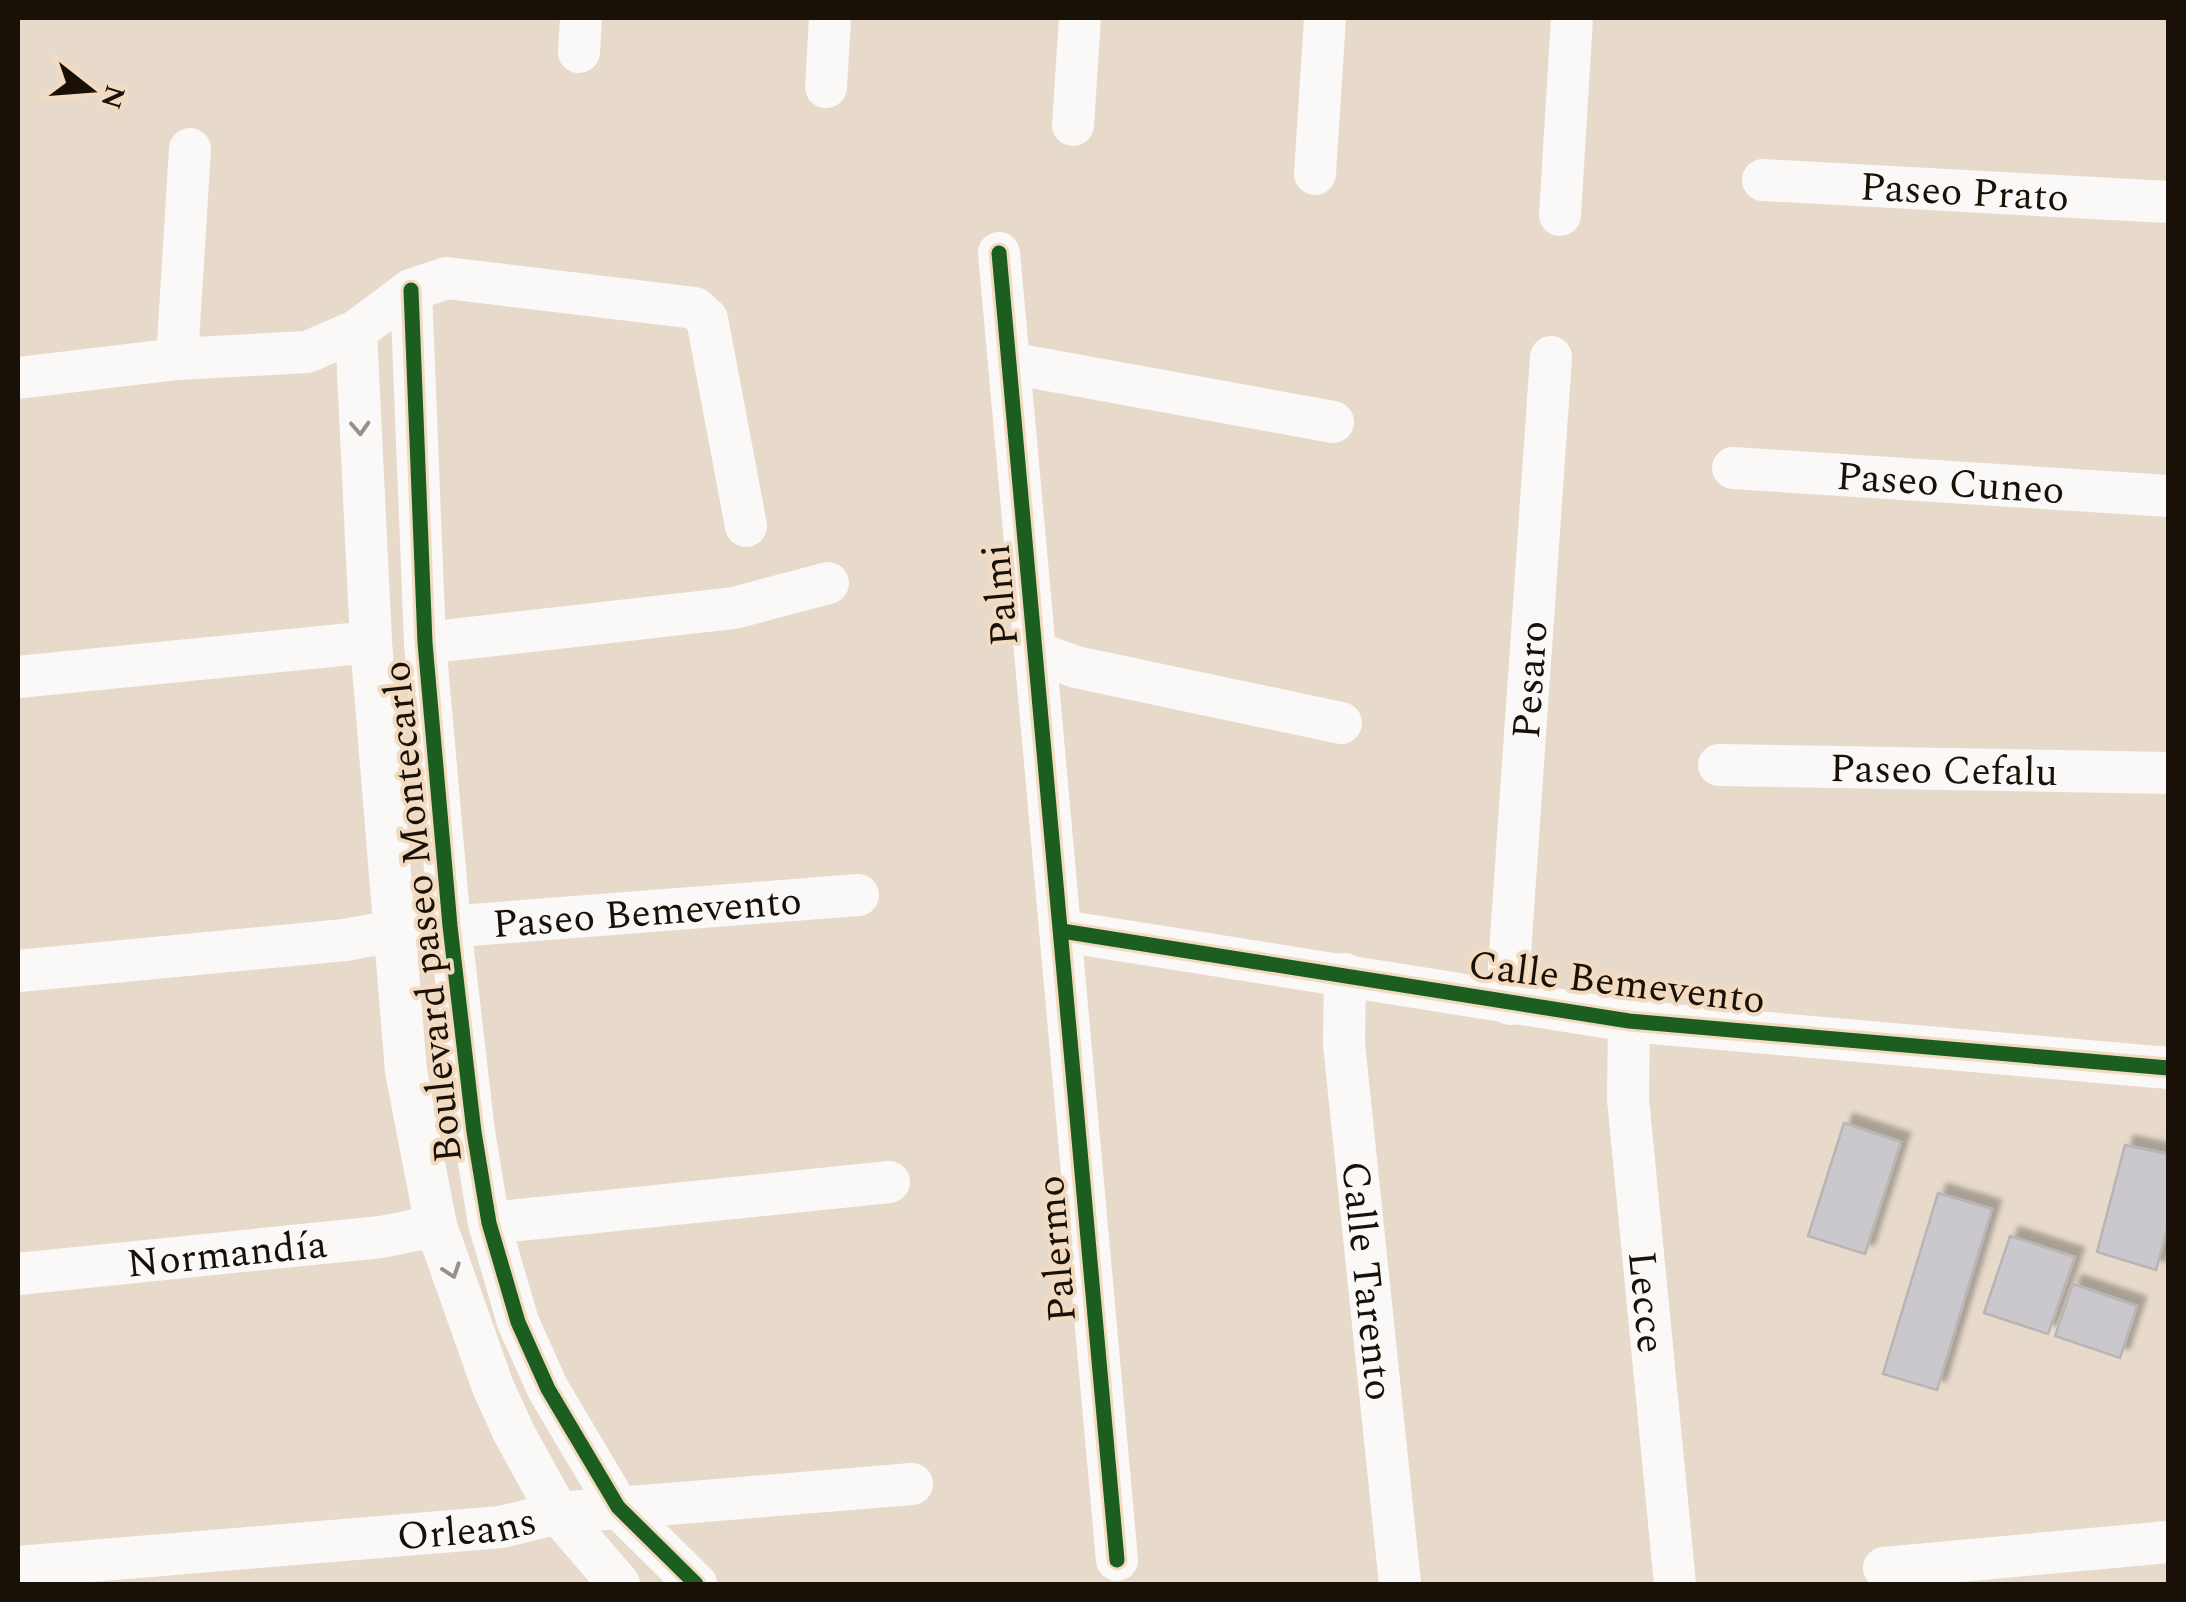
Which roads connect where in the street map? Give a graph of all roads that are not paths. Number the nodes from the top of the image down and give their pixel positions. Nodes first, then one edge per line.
1 (830, 18) edge
2 (1080, 18) edge
3 (1324, 18) edge
4 (1572, 18) edge
5 (826, 87) dead end
6 (1073, 125) dead end
7 (190, 149) dead end
8 (1314, 174) dead end
9 (1763, 180) dead end
10 (2168, 202) edge
11 (1560, 215) dead end
12 (999, 254) dead end
13 (411, 290) junction
14 (356, 331) junction
15 (1551, 357) dead end
16 (178, 359) junction
17 (1009, 362) junction
18 (18, 378) edge
19 (1333, 422) dead end
20 (1734, 468) dead end
21 (2168, 496) edge
22 (746, 526) dead end
23 (828, 583) dead end
24 (371, 642) junction
25 (425, 642) junction
26 (1037, 653) junction
27 (18, 677) edge
28 (1342, 722) dead end
29 (1719, 765) dead end
30 (2168, 773) edge
31 (858, 896) dead end
32 (450, 926) junction
33 (1062, 931) junction
34 (394, 932) junction
35 (18, 971) edge
36 (1344, 974) junction
37 (1510, 1004) junction
38 (1629, 1021) junction
39 (2168, 1068) edge
40 (890, 1182) dead end
41 (489, 1223) junction
42 (436, 1226) junction
43 (18, 1274) edge
44 (912, 1484) dead end
45 (618, 1507) junction
46 (558, 1513) junction
47 (2168, 1542) edge
48 (1117, 1560) dead end
49 (18, 1567) edge
50 (1884, 1568) dead end
51 (619, 1584) edge
52 (696, 1584) edge
53 (1400, 1584) edge
54 (1676, 1584) edge

1 - 5 street
2 - 6 street
3 - 8 street
4 - 11 street
7 - 16 street
9 - 10 street, Paseo Prato
12 - 17 street, Palmi
13 - 14 street
13 - 22 street
13 - 25 street, Boulevard paseo Montecarlo
14 - 16 street
14 -> 24 street
15 - 37 street, Pesaro
16 - 18 street
17 - 19 street
17 - 26 street, Palmi
20 - 21 street, Paseo Cuneo
23 - 25 street
24 - 27 street
24 - 34 street
25 - 32 street, Boulevard paseo Montecarlo
26 - 28 street
26 - 33 street, Palmi
29 - 30 street, Paseo Cefalu
31 - 32 street, Paseo Bemevento
32 - 34 street, Paseo Bemevento
32 - 41 street, Boulevard paseo Montecarlo
33 - 36 street, Calle Bemevento
33 - 48 street, Palermo
34 - 35 street, Paseo Bemevento
34 - 42 street
36 - 37 street, Calle Bemevento
36 - 53 street, Calle Tarento
37 - 38 street, Calle Bemevento
38 - 39 street, Calle Bemevento
38 - 54 street, Lecce
40 - 41 street
41 - 45 street, Boulevard paseo Montecarlo
42 - 43 street, Normandía
42 -> 46 street
44 - 45 street, Orleans
45 - 46 street, Orleans
45 - 52 street, Boulevard paseo Montecarlo
46 - 49 street, Orleans
46 - 51 street
47 - 50 street

